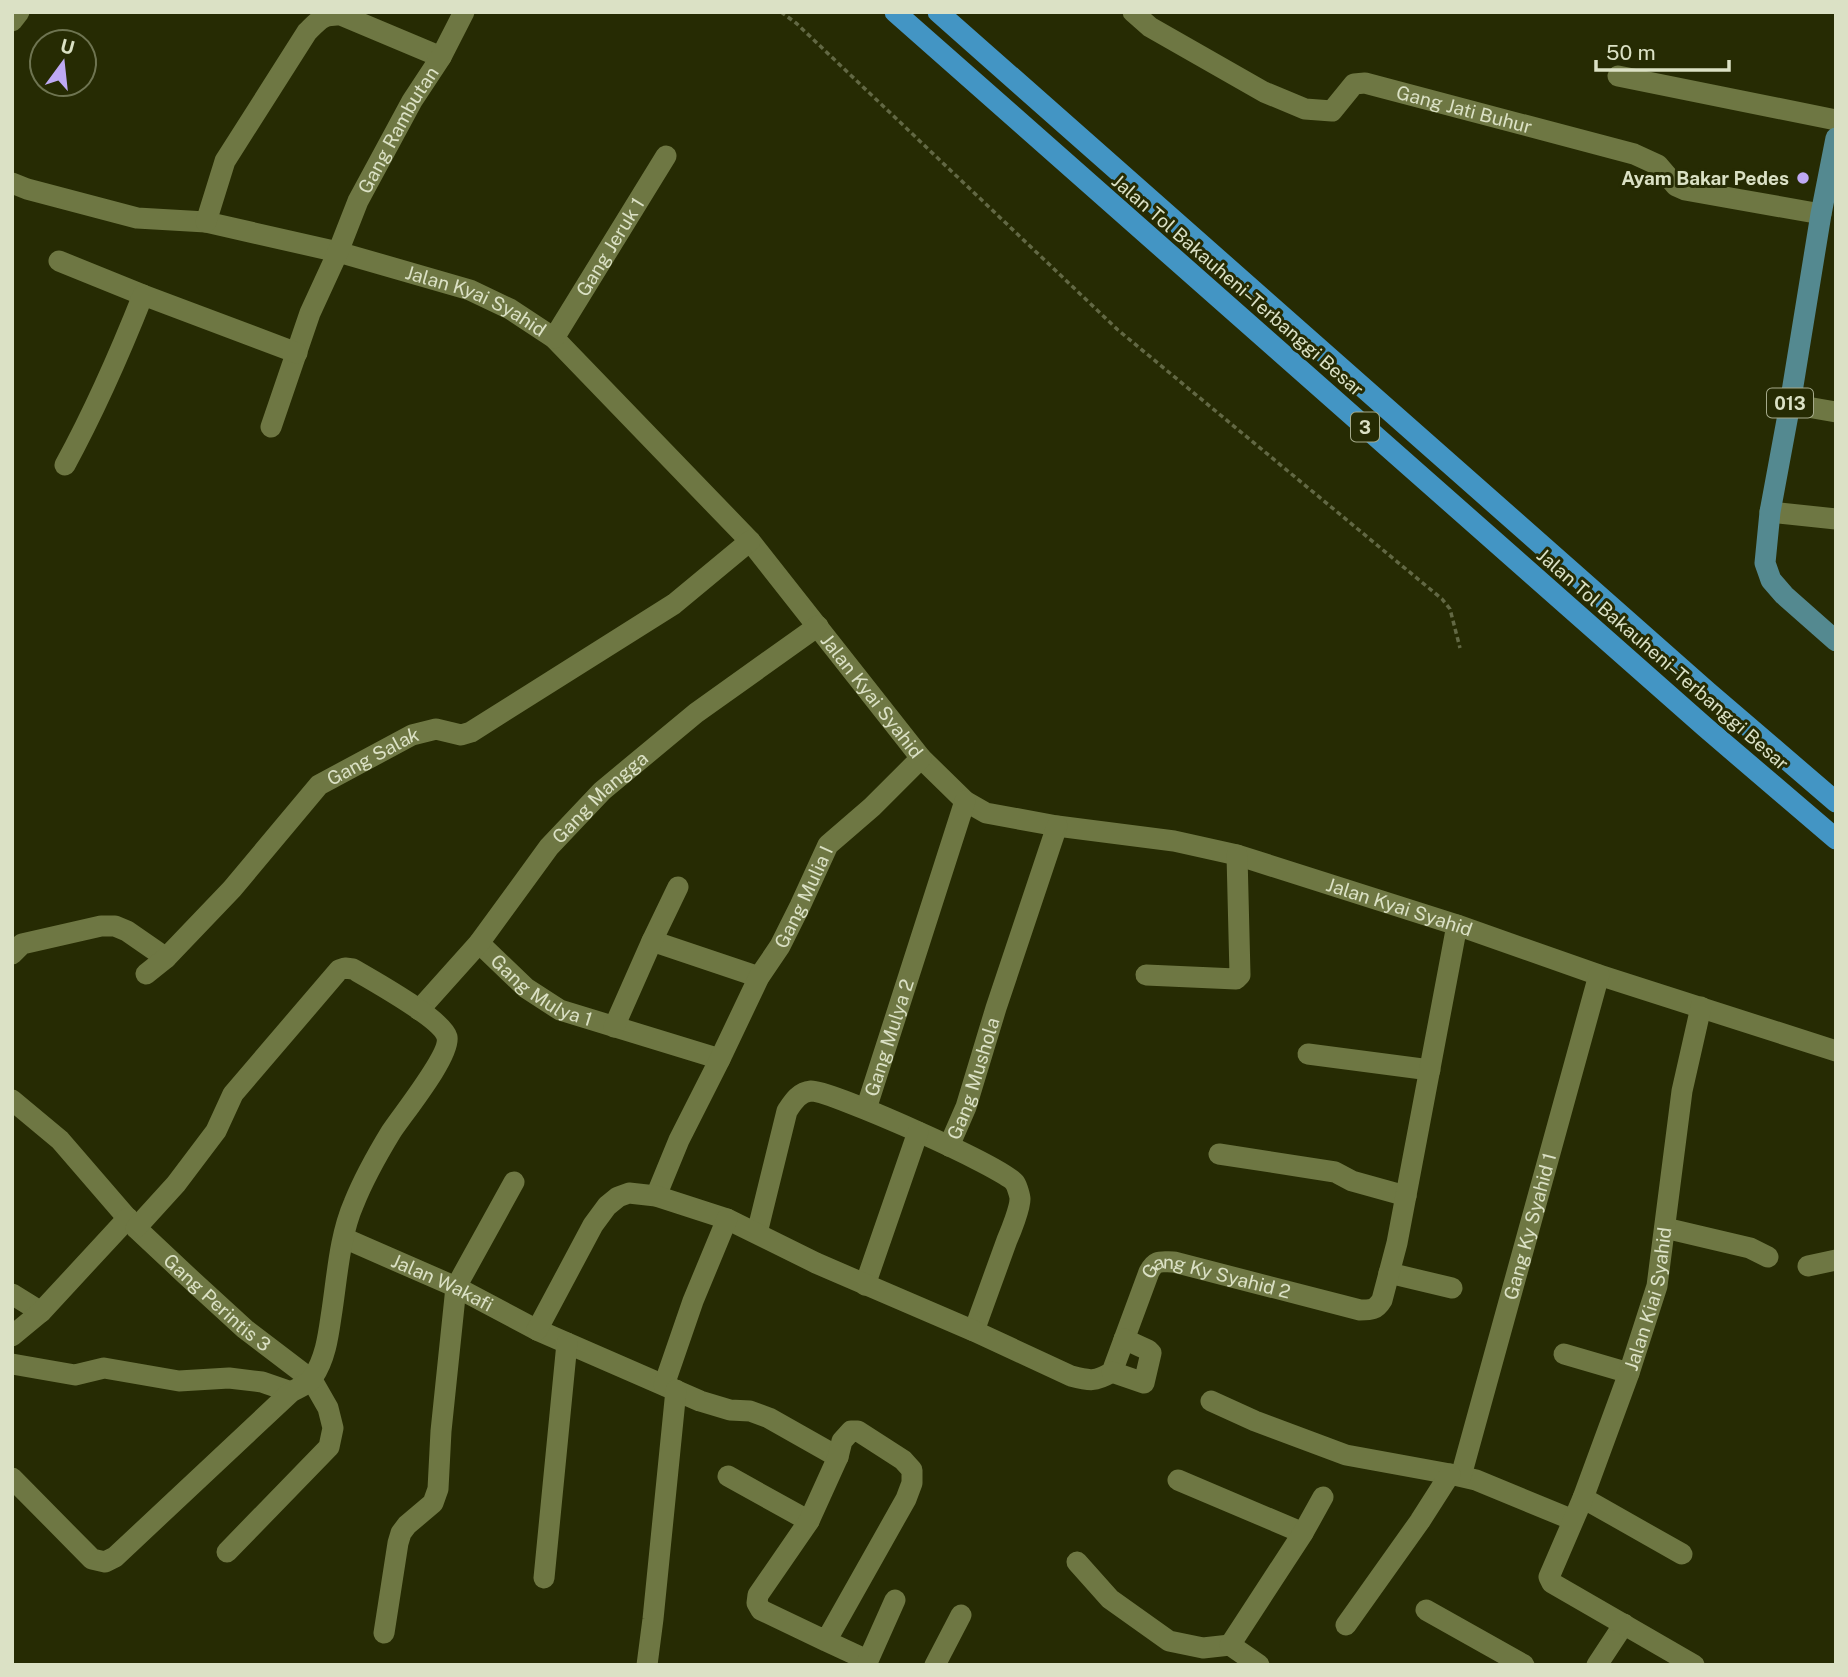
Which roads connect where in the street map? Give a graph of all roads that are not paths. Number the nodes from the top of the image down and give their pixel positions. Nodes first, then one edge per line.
1 (19, 12) edge
2 (464, 12) edge
3 (895, 12) edge
4 (938, 12) edge
5 (1133, 12) edge
6 (12, 21) edge
7 (442, 57) junction
8 (1618, 76) dead end
9 (1836, 120) edge
10 (1836, 138) edge
11 (666, 156) dead end
12 (12, 183) edge
13 (1821, 214) junction
14 (206, 222) junction
15 (338, 252) junction
16 (59, 261) dead end
17 (143, 295) junction
18 (554, 338) junction
19 (297, 353) junction
20 (1790, 404) junction
21 (1836, 412) edge
22 (271, 427) dead end
23 (65, 465) dead end
24 (1770, 512) junction
25 (1836, 519) edge
26 (750, 541) junction
27 (818, 626) junction
28 (1836, 641) edge
29 (921, 758) junction
30 (965, 800) junction
31 (1836, 802) edge
32 (1057, 826) junction
33 (1836, 839) edge
34 (1237, 855) junction
35 (678, 887) dead end
36 (1457, 925) junction
37 (652, 941) junction
38 (479, 943) junction
39 (12, 954) edge
40 (166, 958) junction
41 (146, 974) dead end
42 (1146, 975) dead end
43 (1599, 975) junction
44 (759, 977) junction
45 (1701, 1007) junction
46 (419, 1010) junction
47 (614, 1027) junction
48 (1836, 1051) edge
49 (1308, 1054) dead end
50 (720, 1059) junction
51 (1430, 1070) junction
52 (12, 1100) edge
53 (866, 1110) junction
54 (918, 1132) junction
55 (950, 1146) junction
56 (1219, 1154) dead end
57 (514, 1182) dead end
58 (656, 1196) junction
59 (1406, 1196) junction
60 (727, 1219) junction
61 (132, 1223) junction
62 (1665, 1228) junction
63 (757, 1233) junction
64 (344, 1238) junction
65 (1768, 1257) dead end
66 (1836, 1260) edge
67 (1808, 1266) dead end
68 (1390, 1273) junction
69 (865, 1284) junction
70 (456, 1287) junction
71 (1452, 1288) dead end
72 (12, 1294) edge
73 (41, 1312) junction
74 (537, 1330) junction
75 (974, 1331) junction
76 (12, 1336) edge
77 (1124, 1339) junction
78 (567, 1343) junction
79 (1564, 1354) dead end
80 (12, 1364) edge
81 (1112, 1372) junction
82 (1629, 1373) junction
83 (312, 1380) junction
84 (670, 1387) junction
85 (292, 1392) junction
86 (1211, 1401) dead end
87 (838, 1457) junction
88 (1455, 1475) junction
89 (728, 1476) dead end
90 (12, 1478) edge
91 (1178, 1480) dead end
92 (1323, 1497) dead end
93 (1583, 1498) junction
94 (1573, 1520) junction
95 (809, 1521) junction
96 (1303, 1533) junction
97 (227, 1552) dead end
98 (1682, 1554) dead end
99 (1077, 1562) dead end
100 (544, 1578) dead end
101 (895, 1600) dead end
102 (1426, 1610) dead end
103 (961, 1615) dead end
104 (1624, 1624) junction
105 (1346, 1625) dead end
106 (384, 1633) dead end
107 (826, 1641) junction
108 (1230, 1645) junction
109 (867, 1662) edge
110 (647, 1665) edge
111 (935, 1665) edge
112 (1258, 1665) edge
113 (1524, 1665) edge
114 (1597, 1665) edge
115 (1694, 1665) edge

1 - 6 street
2 - 7 street, Gang Rambutan
3 - 33 highway, Jalan Tol Bakauheni–Terbanggi Besar / 3
4 - 31 highway, Jalan Tol Bakauheni–Terbanggi Besar / 3
5 - 13 street, Gang Jati Buhur
7 - 14 street
7 - 15 street, Gang Rambutan
8 - 9 street
10 - 13 main road, 013
11 - 18 street, Gang Jeruk 1
12 - 14 street, Jalan Kyai Syahid
13 - 20 main road, 013
14 - 15 street, Jalan Kyai Syahid
15 - 18 street, Jalan Kyai Syahid
15 - 19 street, Gang Rambutan
16 - 17 street
17 - 19 street
17 - 23 street
18 - 26 street, Jalan Kyai Syahid
19 - 22 street, Gang Rambutan
20 - 21 street
20 - 24 main road, 013
24 - 25 street
24 - 28 main road, 013
26 - 27 street, Jalan Kyai Syahid
26 - 40 street, Gang Salak
27 - 29 street, Jalan Kyai Syahid
27 - 38 street, Gang Mangga
29 - 30 street, Jalan Kyai Syahid
29 - 44 street, Gang Mulia I
30 - 32 street, Jalan Kyai Syahid
30 - 53 street, Gang Mulya 2
32 - 34 street, Jalan Kyai Syahid
32 - 55 street, Gang Mushola
34 - 36 street, Jalan Kyai Syahid
34 - 42 street
35 - 37 street
36 - 43 street, Jalan Kyai Syahid
36 - 51 street, Gang Ky Syahid 2
37 - 44 street
37 - 47 street
38 - 46 street, Gang Mangga
38 - 47 street, Gang Mulya 1
39 - 40 street
40 - 41 street, Gang Salak
43 - 45 street, Jalan Kyai Syahid
43 - 88 street, Gang Ky Syahid 1
44 - 50 street, Gang Mulia I
45 - 48 street, Jalan Kyai Syahid
45 - 62 street, Jalan Kiai Syahid
46 - 61 street
46 - 64 street
47 - 50 street, Gang Mulya 1
49 - 51 street
50 - 58 street, Gang Mulia I
51 - 59 street, Gang Ky Syahid 2
52 - 61 street
53 - 54 street
53 - 63 street, Gang Mulya 2
54 - 55 street, Gang Mushola
54 - 69 street, Gang Mushola
55 - 75 street
56 - 59 street
57 - 70 street
58 - 60 street
58 - 74 street
59 - 68 street, Gang Ky Syahid 2
60 - 63 street
60 - 84 street
61 - 73 street
61 - 83 street, Gang Perintis 3
62 - 65 street
62 - 82 street, Jalan Kiai Syahid
63 - 69 street
64 - 70 street, Jalan Wakafi
64 - 83 street
66 - 67 street
68 - 71 street
68 - 77 street, Gang Ky Syahid 2
69 - 75 street
70 - 74 street, Jalan Wakafi
70 - 106 street
72 - 73 street
73 - 76 street
74 - 78 street, Jalan Wakafi
75 - 81 street
77 - 81 street, Gang Ky Syahid 2
77 - 81 street
78 - 84 street, Jalan Wakafi
78 - 100 street
79 - 82 street
80 - 85 street
82 - 93 street, Jalan Kiai Syahid
83 - 85 street
83 - 97 street
84 - 87 street, Jalan Wakafi
84 - 110 street
85 - 90 street
86 - 88 street
87 - 95 street
87 - 107 street
88 - 94 street
88 - 105 street, Gang Ky Syahid 1
89 - 95 street
91 - 96 street
92 - 96 street
93 - 94 street, Jalan Kiai Syahid
93 - 98 street
94 - 104 street, Jalan Kiai Syahid
95 - 107 street
96 - 108 street
99 - 108 street
101 - 109 street
102 - 113 street
103 - 111 street
104 - 114 street
104 - 115 street
107 - 109 street
108 - 112 street

